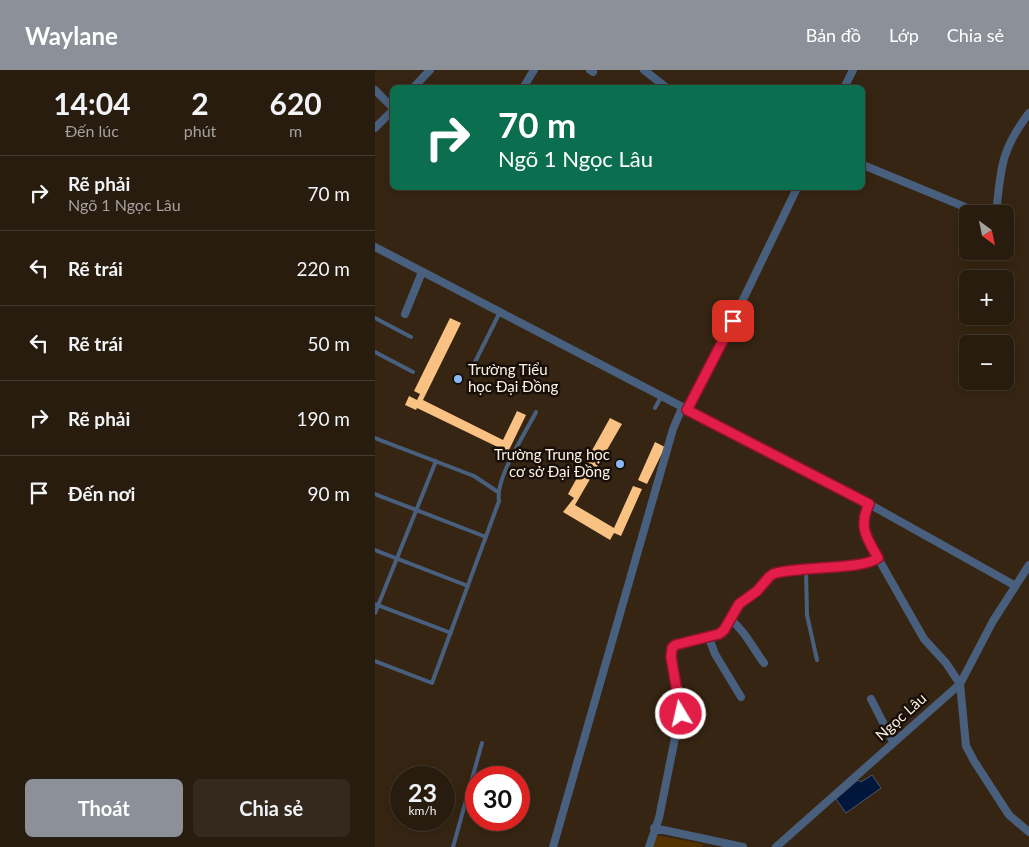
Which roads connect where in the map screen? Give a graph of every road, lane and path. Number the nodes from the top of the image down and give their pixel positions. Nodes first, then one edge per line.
1 (430, 70) edge
2 (534, 70) edge
3 (644, 70) edge
4 (853, 70) edge
5 (416, 85) edge
6 (525, 85) edge
7 (663, 85) edge
8 (846, 85) edge
9 (375, 90) edge
10 (390, 106) edge
11 (390, 112) edge
12 (1029, 113) edge
13 (375, 128) edge
14 (865, 166) edge
15 (796, 190) edge
16 (960, 205) edge
17 (997, 205) edge
18 (375, 247) edge
19 (422, 272) junction
20 (500, 312) junction
21 (405, 314) dead end
22 (375, 318) edge
23 (411, 337) dead end
24 (375, 352) edge
25 (472, 368) dead end
26 (413, 372) dead end
27 (661, 397) junction
28 (655, 408) dead end
29 (685, 409) junction
30 (536, 412) dead end
31 (375, 438) edge
32 (436, 462) junction
33 (498, 492) junction
34 (375, 494) edge
35 (869, 504) junction
36 (417, 510) junction
37 (486, 537) junction
38 (375, 550) edge
39 (397, 558) junction
40 (878, 558) junction
41 (1029, 565) edge
42 (807, 570) junction
43 (1014, 584) junction
44 (468, 586) junction
45 (376, 605) edge
46 (375, 613) edge
47 (729, 618) junction
48 (451, 633) junction
49 (709, 638) junction
50 (817, 660) dead end
51 (375, 661) edge
52 (764, 663) dead end
53 (960, 684) junction
54 (741, 697) dead end
55 (871, 699) dead end
56 (893, 742) junction
57 (482, 743) dead end
58 (654, 828) junction
59 (1029, 832) edge
60 (453, 847) edge
61 (553, 847) edge
62 (649, 847) edge
63 (743, 847) edge
64 (775, 847) edge

1 - 5 street
2 - 6 street
3 - 7 street
4 - 8 street
9 - 10 street
11 - 13 street
12 - 17 street
14 - 16 street
15 - 29 street
18 - 19 street
19 - 20 street
19 - 21 street
20 - 25 lane
20 - 27 street
22 - 23 lane
24 - 26 lane
27 - 28 lane
27 - 29 street
29 - 35 street
29 - 61 street
30 - 33 lane
31 - 32 lane
32 - 33 lane
32 - 36 lane
33 - 37 lane
34 - 36 lane
35 - 40 street
35 - 43 street
36 - 37 lane
36 - 39 lane
37 - 44 lane
38 - 39 lane
39 - 44 lane
39 - 45 lane
40 - 42 street
40 - 53 street
41 - 43 street, Ngọc Lâu
42 - 47 street
42 - 50 lane
43 - 53 street, Ngọc Lâu
44 - 48 lane
45 - 46 lane
45 - 48 lane
47 - 49 street
47 - 52 street
48 - 51 lane
49 - 54 street
49 - 58 street
53 - 56 street, Ngọc Lâu
53 - 59 street
55 - 56 street
56 - 64 street, Ngọc Lâu
57 - 60 lane
58 - 62 street
58 - 63 street

